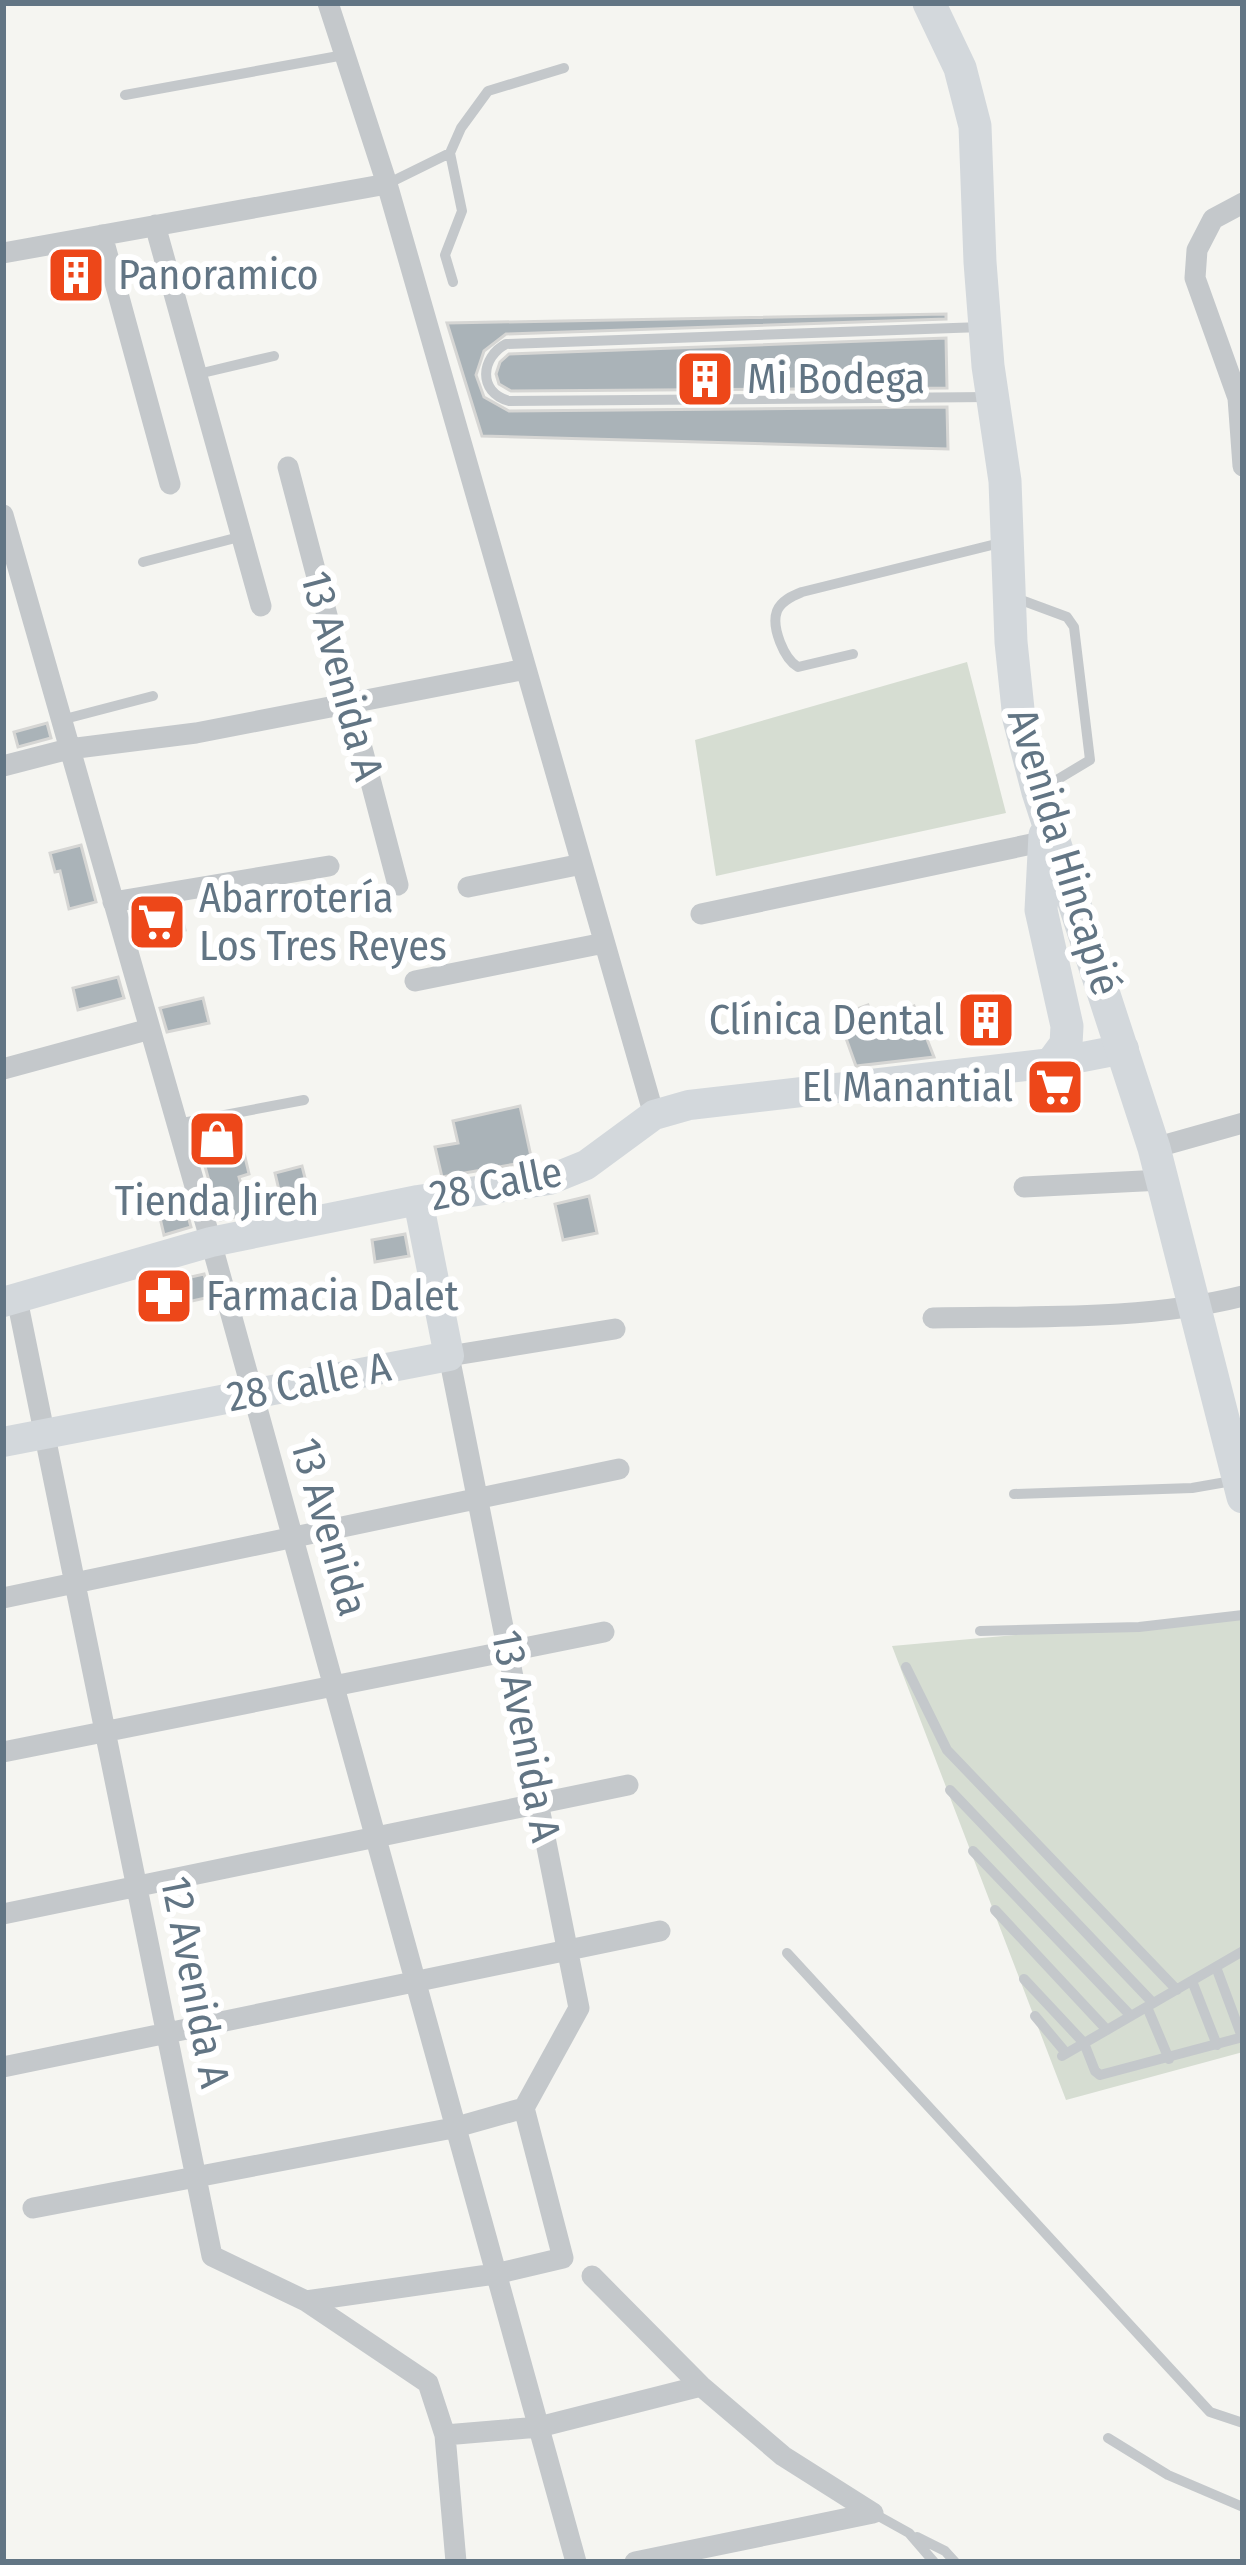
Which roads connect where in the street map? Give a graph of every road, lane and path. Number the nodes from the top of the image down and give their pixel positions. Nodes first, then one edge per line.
1 (328, 3) edge
2 (929, 3) edge
3 (344, 56) junction
4 (564, 68) dead end
5 (125, 95) dead end
6 (450, 153) junction
7 (387, 184) junction
8 (1243, 203) edge
9 (155, 225) junction
10 (102, 236) junction
11 (3, 253) edge
12 (453, 282) dead end
13 (985, 327) junction
14 (274, 356) dead end
15 (198, 374) junction
16 (993, 397) junction
17 (1243, 466) edge
18 (288, 467) dead end
19 (170, 484) dead end
20 (3, 515) edge
21 (242, 536) junction
22 (1007, 541) junction
23 (143, 562) dead end
24 (11, 572) edge
25 (1009, 595) junction
26 (261, 606) dead end
27 (853, 654) dead end
28 (526, 669) junction
29 (153, 696) dead end
30 (349, 703) junction
31 (61, 719) junction
32 (69, 749) junction
33 (3, 766) edge
34 (1038, 795) junction
35 (1046, 841) junction
36 (582, 864) junction
37 (329, 866) dead end
38 (398, 885) dead end
39 (468, 887) dead end
40 (113, 902) junction
41 (701, 914) dead end
42 (604, 943) junction
43 (415, 981) dead end
44 (150, 1029) junction
45 (1124, 1049) junction
46 (1052, 1064) junction
47 (3, 1069) edge
48 (304, 1100) dead end
49 (654, 1115) junction
50 (1243, 1123) edge
51 (177, 1124) junction
52 (1158, 1164) junction
53 (1024, 1186) dead end
54 (418, 1199) junction
55 (211, 1243) junction
56 (1243, 1296) edge
57 (10, 1301) edge
58 (1195, 1308) junction
59 (933, 1318) dead end
60 (615, 1329) dead end
61 (449, 1356) junction
62 (250, 1392) junction
63 (44, 1434) junction
64 (3, 1442) edge
65 (619, 1469) dead end
66 (1241, 1485) edge
67 (1014, 1495) dead end
68 (478, 1499) junction
69 (292, 1538) junction
70 (75, 1584) junction
71 (3, 1598) edge
72 (1243, 1615) edge
73 (980, 1631) dead end
74 (604, 1632) dead end
75 (509, 1652) junction
76 (906, 1667) dead end
77 (333, 1685) junction
78 (105, 1731) junction
79 (3, 1752) edge
80 (628, 1785) dead end
81 (950, 1790) dead end
82 (539, 1803) junction
83 (1016, 1823) junction
84 (375, 1837) junction
85 (998, 1840) junction
86 (974, 1851) dead end
87 (1039, 1883) junction
88 (136, 1886) junction
89 (1022, 1901) junction
90 (995, 1910) dead end
91 (3, 1914) edge
92 (660, 1931) dead end
93 (1098, 1946) junction
94 (568, 1948) junction
95 (787, 1953) dead end
96 (1241, 1958) edge
97 (1080, 1963) junction
98 (1216, 1967) junction
99 (1024, 1978) dead end
100 (416, 1980) junction
101 (1192, 1981) junction
102 (1177, 1990) junction
103 (1150, 2005) junction
104 (1035, 2016) dead end
105 (1131, 2016) junction
106 (1062, 2020) junction
107 (1106, 2030) junction
108 (1048, 2032) junction
109 (165, 2033) junction
110 (1243, 2037) edge
111 (1084, 2043) junction
112 (1216, 2045) junction
113 (1169, 2059) junction
114 (3, 2067) edge
115 (524, 2108) junction
116 (453, 2128) junction
117 (195, 2178) junction
118 (33, 2208) dead end
119 (495, 2274) junction
120 (592, 2276) dead end
121 (306, 2301) junction
122 (701, 2386) junction
123 (1243, 2423) edge
124 (539, 2427) junction
125 (445, 2435) junction
126 (1108, 2438) dead end
127 (1243, 2506) edge
128 (873, 2513) junction
129 (909, 2533) junction
130 (456, 2562) edge
131 (576, 2562) edge
132 (635, 2562) edge
133 (934, 2562) edge
134 (955, 2562) edge

1 - 3 street
2 - 13 main road, Avenida Hincapié
3 - 5 lane
3 - 7 street
4 - 6 lane
6 - 7 lane
6 - 12 lane
7 - 9 street
7 - 28 street
8 - 17 street
9 - 10 street
9 - 15 street, 13 Avenida A
10 - 11 street
10 - 19 street
13 - 16 main road, Avenida Hincapié
13 - 16 lane
14 - 15 lane
15 - 21 street, 13 Avenida A
16 - 22 main road, Avenida Hincapié
18 - 30 street, 13 Avenida A
20 - 24 street, 13 Avenida
21 - 23 lane
21 - 26 street, 13 Avenida A
22 - 25 main road, Avenida Hincapié
22 - 27 lane
24 - 31 street, 13 Avenida
25 - 34 main road, Avenida Hincapié
25 - 34 lane
28 - 30 street
28 - 36 street
29 - 31 lane
30 - 32 street
30 - 38 street, 13 Avenida A
31 - 32 street, 13 Avenida
32 - 33 street
32 - 40 street, 13 Avenida
34 - 35 main road
34 - 45 main road, Avenida Hincapié
35 - 41 street
35 - 46 main road
36 - 39 street
36 - 42 street
37 - 40 street
40 - 44 street, 13 Avenida
42 - 43 street
42 - 49 street
44 - 47 street
44 - 51 street, 13 Avenida
45 - 46 main road, 28 Calle
45 - 52 main road, Avenida Hincapié
46 - 49 main road, 28 Calle
48 - 51 lane
49 - 54 main road, 28 Calle
50 - 52 street
51 - 55 street, 13 Avenida
52 - 53 street
52 - 58 main road, Avenida Hincapié
54 - 55 main road, 28 Calle
54 - 61 main road, 13 Avenida A
55 - 57 main road, 28 Calle
55 - 62 street, 13 Avenida
56 - 58 street
57 - 63 street, 12 Avenida A
58 - 59 street
58 - 66 main road, Avenida Hincapié
60 - 61 street, 28 Calle A
61 - 62 main road, 28 Calle A
61 - 68 street, 13 Avenida A
62 - 63 main road, 28 Calle A
62 - 69 street, 13 Avenida
63 - 64 main road, 28 Calle A
63 - 70 street, 12 Avenida A
65 - 68 street
66 - 67 lane
68 - 69 street
68 - 75 street, 13 Avenida A
69 - 70 street
69 - 77 street, 13 Avenida
70 - 71 street
70 - 78 street, 12 Avenida A
72 - 73 lane
74 - 75 street
75 - 77 street
75 - 82 street, 13 Avenida A
76 - 83 lane
77 - 78 street
77 - 84 street, 13 Avenida
78 - 79 street
78 - 88 street, 12 Avenida A
80 - 82 street
81 - 85 lane
82 - 84 street
82 - 94 street, 13 Avenida A
83 - 85 lane
83 - 102 lane
84 - 88 street
84 - 100 street, 13 Avenida
85 - 87 lane
86 - 89 lane
87 - 89 lane
87 - 93 lane
88 - 91 street
88 - 109 street, 12 Avenida A
89 - 97 lane
90 - 107 lane
92 - 94 street
93 - 97 lane
93 - 103 lane
94 - 100 street
94 - 115 street, 13 Avenida A
95 - 123 lane
96 - 98 lane
97 - 105 lane
98 - 101 lane
98 - 110 lane
99 - 106 lane
100 - 109 street
100 - 116 street, 13 Avenida
101 - 102 lane
101 - 112 lane
102 - 103 lane
103 - 105 lane
103 - 113 lane
104 - 108 lane
105 - 107 lane
106 - 108 lane
106 - 111 lane
107 - 111 lane
108 - 111 lane
109 - 114 street
109 - 117 street, 12 Avenida A
110 - 112 lane
111 - 113 lane
112 - 113 lane
115 - 116 street
115 - 119 street
116 - 117 street
116 - 119 street, 13 Avenida
117 - 118 street
117 - 121 street, 12 Avenida A
119 - 121 street
119 - 124 street, 13 Avenida
120 - 122 street
121 - 125 street, 12 Avenida A
122 - 124 street
122 - 128 street
124 - 125 street
124 - 131 street, 13 Avenida
125 - 130 street, 12 Avenida A
126 - 127 lane
128 - 129 lane
128 - 132 street
129 - 133 lane
129 - 134 lane

